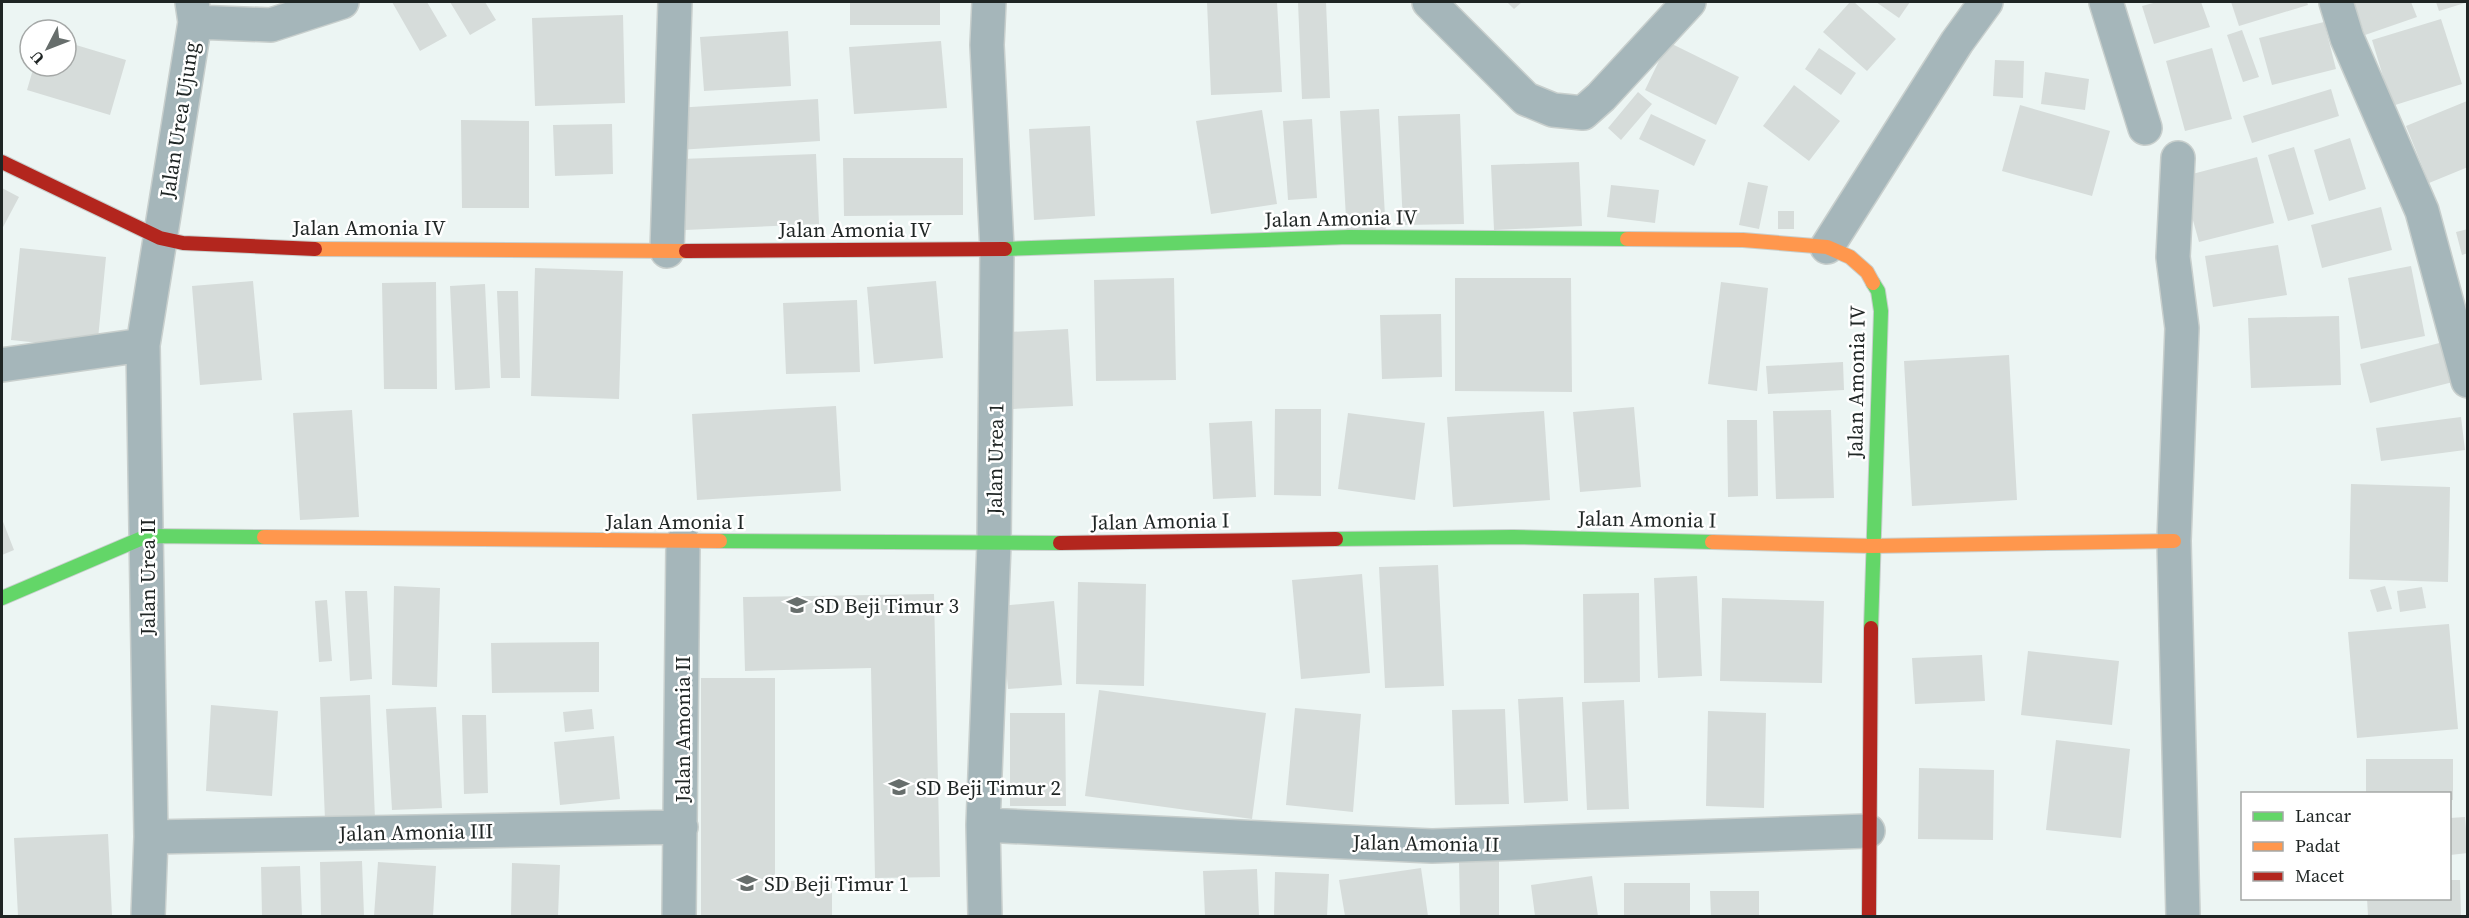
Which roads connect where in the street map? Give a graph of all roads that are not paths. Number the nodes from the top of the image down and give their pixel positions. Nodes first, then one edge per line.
1 (342, 2) edge
2 (675, 2) edge
3 (989, 2) edge
4 (1429, 2) edge
5 (1689, 2) edge
6 (1986, 2) edge
7 (2336, 2) edge
8 (2098, 5) edge
9 (203, 16) edge
10 (2145, 128) dead end
11 (2178, 158) dead end
12 (2, 162) edge
13 (160, 238) junction
14 (1827, 247) junction
15 (997, 249) junction
16 (667, 251) junction
17 (143, 345) junction
18 (2, 365) edge
19 (2468, 381) edge
20 (147, 536) junction
21 (2174, 541) junction
22 (683, 542) junction
23 (994, 544) junction
24 (1872, 546) junction
25 (2, 598) edge
26 (983, 825) junction
27 (681, 827) junction
28 (1869, 831) junction
29 (151, 837) junction
30 (148, 916) edge
31 (679, 916) edge
32 (985, 916) edge
33 (1869, 916) edge
34 (2183, 916) edge

1 - 9 street
2 - 16 street
3 - 15 street, Jalan Urea 1
4 - 5 street
6 - 14 street
7 - 19 street
8 - 10 street
9 - 13 street, Jalan Urea Ujung
11 - 21 street
12 - 13 street, Jalan Amonia IV
13 - 16 street, Jalan Amonia IV
13 - 17 street, Jalan Urea II
14 - 15 street, Jalan Amonia IV
14 - 24 street, Jalan Amonia IV
15 - 16 street, Jalan Amonia IV
15 - 23 street, Jalan Urea 1
17 - 18 street
17 - 20 street, Jalan Urea II
20 - 22 street, Jalan Amonia I
20 - 25 street
20 - 29 street, Jalan Urea II
21 - 24 street, Jalan Amonia I
21 - 34 street
22 - 23 street, Jalan Amonia I
22 - 27 street, Jalan Amonia II
23 - 24 street, Jalan Amonia I
23 - 26 street, Jalan Urea 1
24 - 28 street, Jalan Amonia IV
26 - 28 street, Jalan Amonia II
26 - 32 street, Jalan Urea 1
27 - 29 street, Jalan Amonia III
27 - 31 street, Jalan Amonia II
28 - 33 street, Jalan Amonia IV
29 - 30 street, Jalan Urea II

